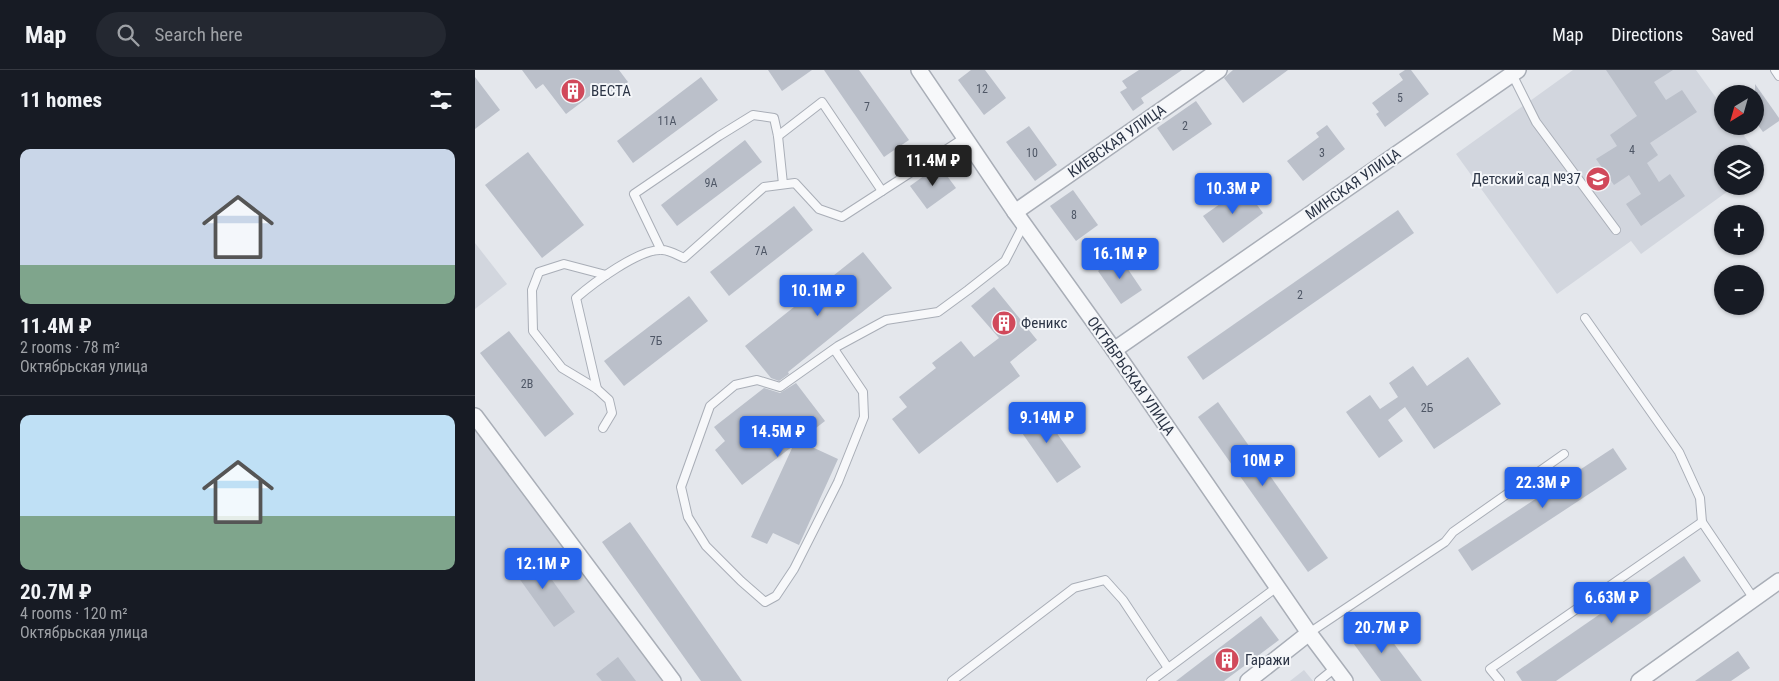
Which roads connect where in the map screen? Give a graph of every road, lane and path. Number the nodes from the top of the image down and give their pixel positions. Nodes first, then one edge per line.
1 (919, 70) edge
2 (1219, 70) edge
3 (1775, 70) edge
4 (1515, 72) edge
5 (1779, 76) edge
6 (778, 136) junction
7 (964, 138) junction
8 (783, 184) junction
9 (882, 191) junction
10 (1019, 218) junction
11 (1616, 230) dead end
12 (661, 250) junction
13 (606, 274) junction
14 (1585, 318) dead end
15 (834, 349) junction
16 (1114, 350) junction
17 (597, 389) junction
18 (475, 416) edge
19 (603, 428) dead end
20 (1564, 454) dead end
21 (1702, 522) junction
22 (1779, 581) edge
23 (1277, 587) junction
24 (1754, 599) junction
25 (1309, 633) junction
26 (1167, 668) junction
27 (1335, 668) junction
28 (673, 681) edge
29 (952, 681) edge
30 (1151, 681) edge
31 (1248, 681) edge
32 (1319, 681) edge
33 (1345, 681) edge
34 (1499, 681) edge
35 (1639, 681) edge

1 - 7 street, ОКТЯБРЬСКАЯ УЛИЦА
2 - 10 street, КИЕВСКАЯ УЛИЦА
3 - 5 lane
4 - 11 lane
4 - 16 street, МИНСКАЯ УЛИЦА
6 - 8 lane
6 - 9 lane
6 - 12 lane
7 - 9 lane
7 - 10 street, ОКТЯБРЬСКАЯ УЛИЦА
8 - 9 lane
8 - 12 lane
10 - 15 lane
10 - 16 street, ОКТЯБРЬСКАЯ УЛИЦА
12 - 13 lane
13 - 17 lane
13 - 17 lane
14 - 21 lane
15 - 15 lane
16 - 23 street, ОКТЯБРЬСКАЯ УЛИЦА
17 - 19 lane
18 - 28 street
20 - 25 lane
21 - 24 lane
21 - 34 lane
22 - 24 street
23 - 25 street, ОКТЯБРЬСКАЯ УЛИЦА
23 - 26 lane
24 - 35 street
25 - 27 street, ОКТЯБРЬСКАЯ УЛИЦА
25 - 31 street
26 - 29 lane
26 - 30 lane
27 - 32 lane
27 - 33 street, ОКТЯБРЬСКАЯ УЛИЦА

